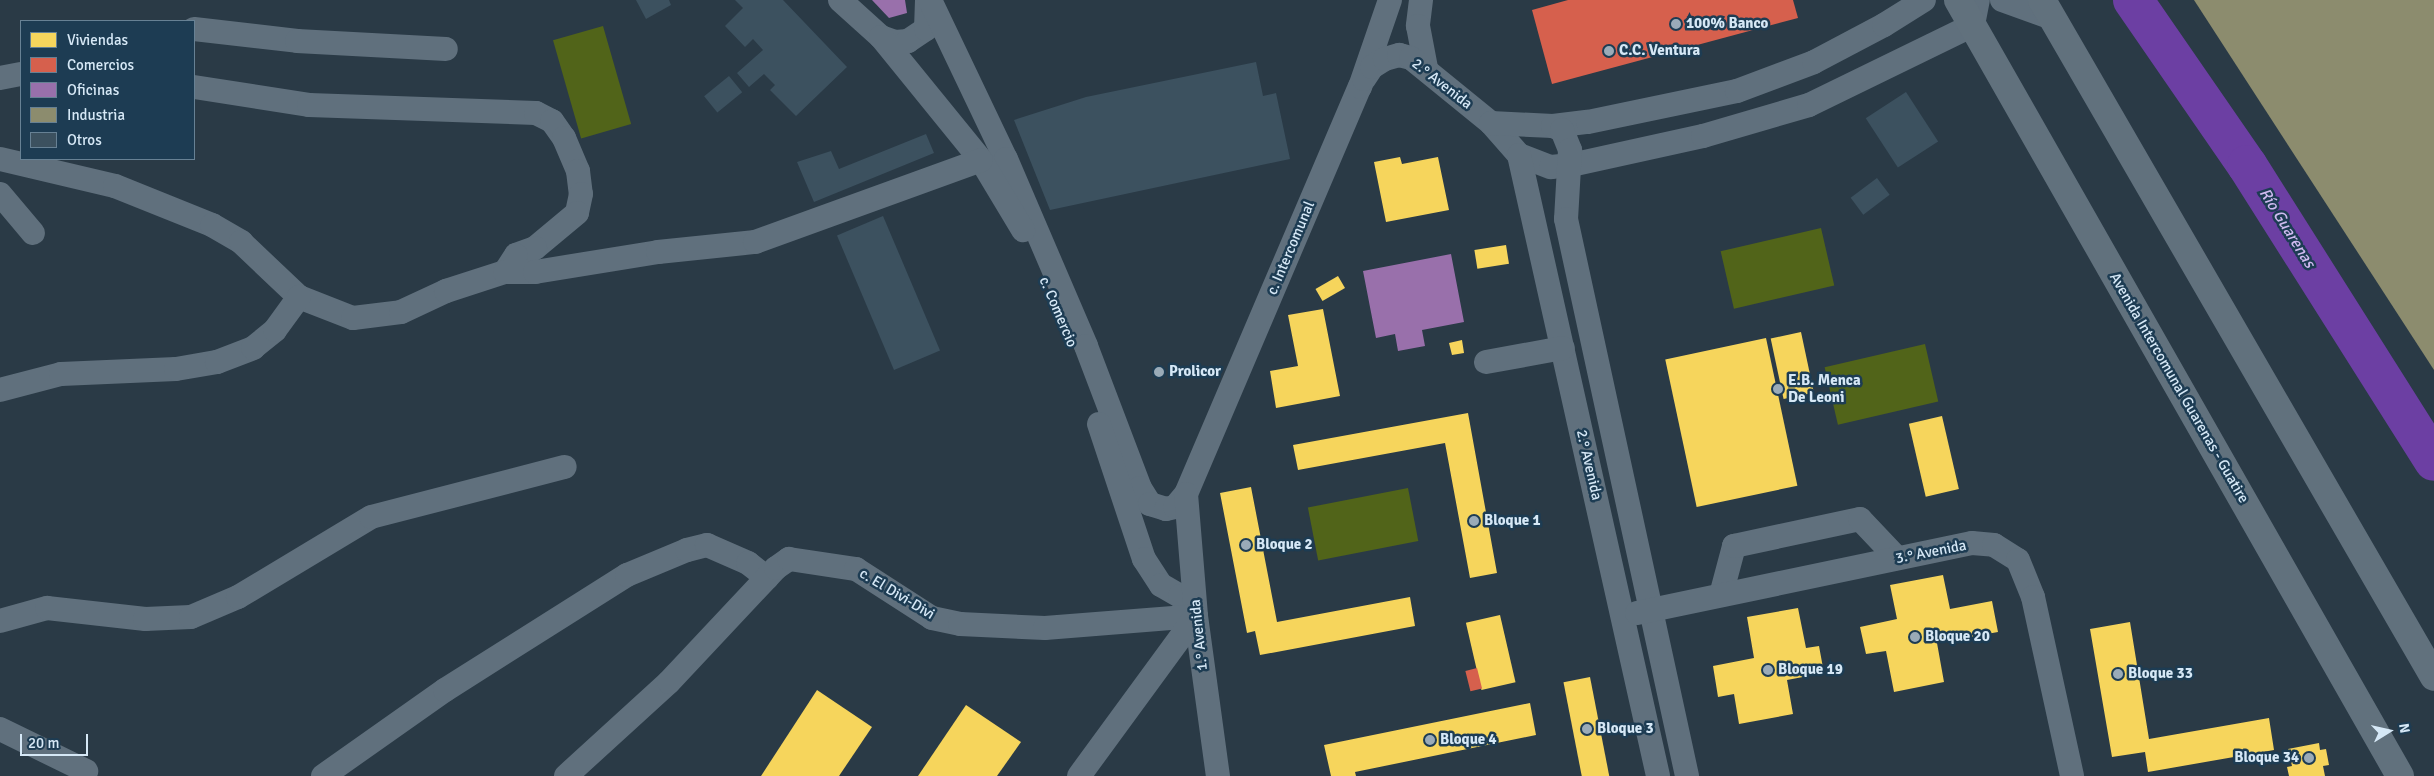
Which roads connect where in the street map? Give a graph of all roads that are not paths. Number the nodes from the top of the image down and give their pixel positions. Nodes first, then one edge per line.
1 (840, 0) edge
2 (928, 0) edge
3 (1390, 0) edge
4 (1421, 0) edge
5 (1924, 0) edge
6 (1958, 0) edge
7 (2002, 0) edge
8 (2047, 9) edge
9 (1975, 13) edge
10 (195, 28) edge
11 (881, 36) junction
12 (446, 49) dead end
13 (1426, 68) junction
14 (20, 74) edge
15 (0, 78) edge
16 (195, 87) edge
17 (1360, 87) junction
18 (1491, 123) junction
19 (1553, 126) junction
20 (1519, 155) junction
21 (0, 159) edge
22 (981, 160) junction
23 (1571, 165) junction
24 (0, 194) edge
25 (33, 232) dead end
26 (505, 272) junction
27 (300, 296) junction
28 (1563, 348) junction
29 (1486, 362) dead end
30 (0, 390) edge
31 (565, 467) dead end
32 (1121, 490) junction
33 (1186, 494) junction
34 (1150, 504) junction
35 (1898, 558) junction
36 (767, 578) junction
37 (1722, 595) junction
38 (1195, 606) junction
39 (1651, 610) junction
40 (1623, 616) junction
41 (0, 621) edge
42 (2434, 677) edge
43 (0, 730) edge
44 (86, 771) dead end
45 (323, 776) edge
46 (566, 776) edge
47 (1079, 776) edge
48 (1218, 776) edge
49 (1658, 776) edge
50 (1687, 776) edge
51 (2072, 776) edge
52 (2400, 776) edge

1 - 11 street, c. Comercio
2 - 11 street, c. Comercio
2 - 34 street
3 - 17 street, c. Intercomunal
4 - 13 street
5 - 19 street
6 - 9 main road, Avenida Intercomunal Guarenas - Guatire
7 - 8 street
8 - 42 main road
9 - 23 street, 2.° Avenida
9 - 52 main road, Avenida Intercomunal Guarenas - Guatire
10 - 12 street
11 - 22 street, c. Comercio
13 - 17 street, 2.° Avenida
13 - 18 street, 2.° Avenida
14 - 15 street
16 - 26 street
17 - 33 street, c. Intercomunal
18 - 19 street
18 - 20 street, 2.° Avenida
19 - 23 street
20 - 23 street, 2.° Avenida
20 - 28 street, 2.° Avenida
21 - 27 street
22 - 26 street
22 - 32 street, c. Comercio
23 - 39 street
24 - 25 street
26 - 27 street
27 - 30 street
28 - 29 street
28 - 40 street, 2.° Avenida
31 - 41 street
32 - 34 street
32 - 38 street, c. Comercio
33 - 34 street
33 - 38 street, 1.° Avenida
35 - 37 street, 3.° Avenida
35 - 37 street
35 - 51 street, 3.° Avenida
36 - 38 street, c. El Divi-Divi
36 - 45 street
36 - 46 street, c. El Divi-Divi
37 - 39 street, 3.° Avenida
38 - 47 street
38 - 48 street, 1.° Avenida
39 - 40 street, 3.° Avenida
39 - 50 street
40 - 49 street, 2.° Avenida
43 - 44 street

